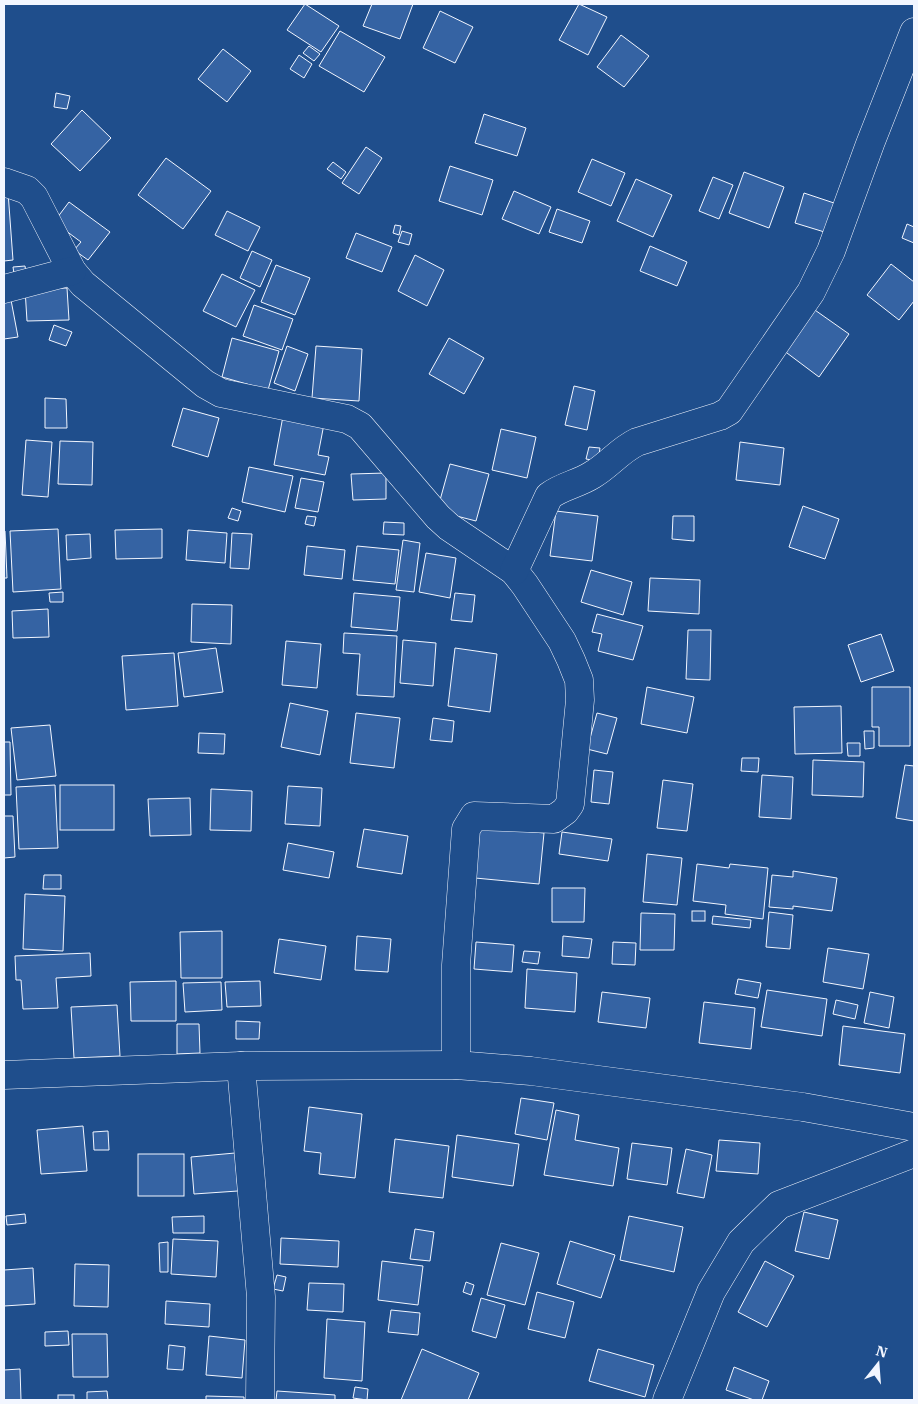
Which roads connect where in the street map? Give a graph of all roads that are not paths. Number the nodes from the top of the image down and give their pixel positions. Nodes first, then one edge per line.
1 (914, 32) edge
2 (4, 182) edge
3 (72, 271) junction
4 (4, 289) edge
5 (514, 571) junction
6 (456, 1065) junction
7 (241, 1066) junction
8 (4, 1075) edge
9 (914, 1127) edge
10 (914, 1153) edge
11 (260, 1400) edge
12 (668, 1400) edge

1 - 5 street
2 - 3 street
3 - 4 street
3 - 5 street
5 - 6 street
6 - 7 street
6 - 9 street
7 - 8 street
7 - 11 street
10 - 12 street

